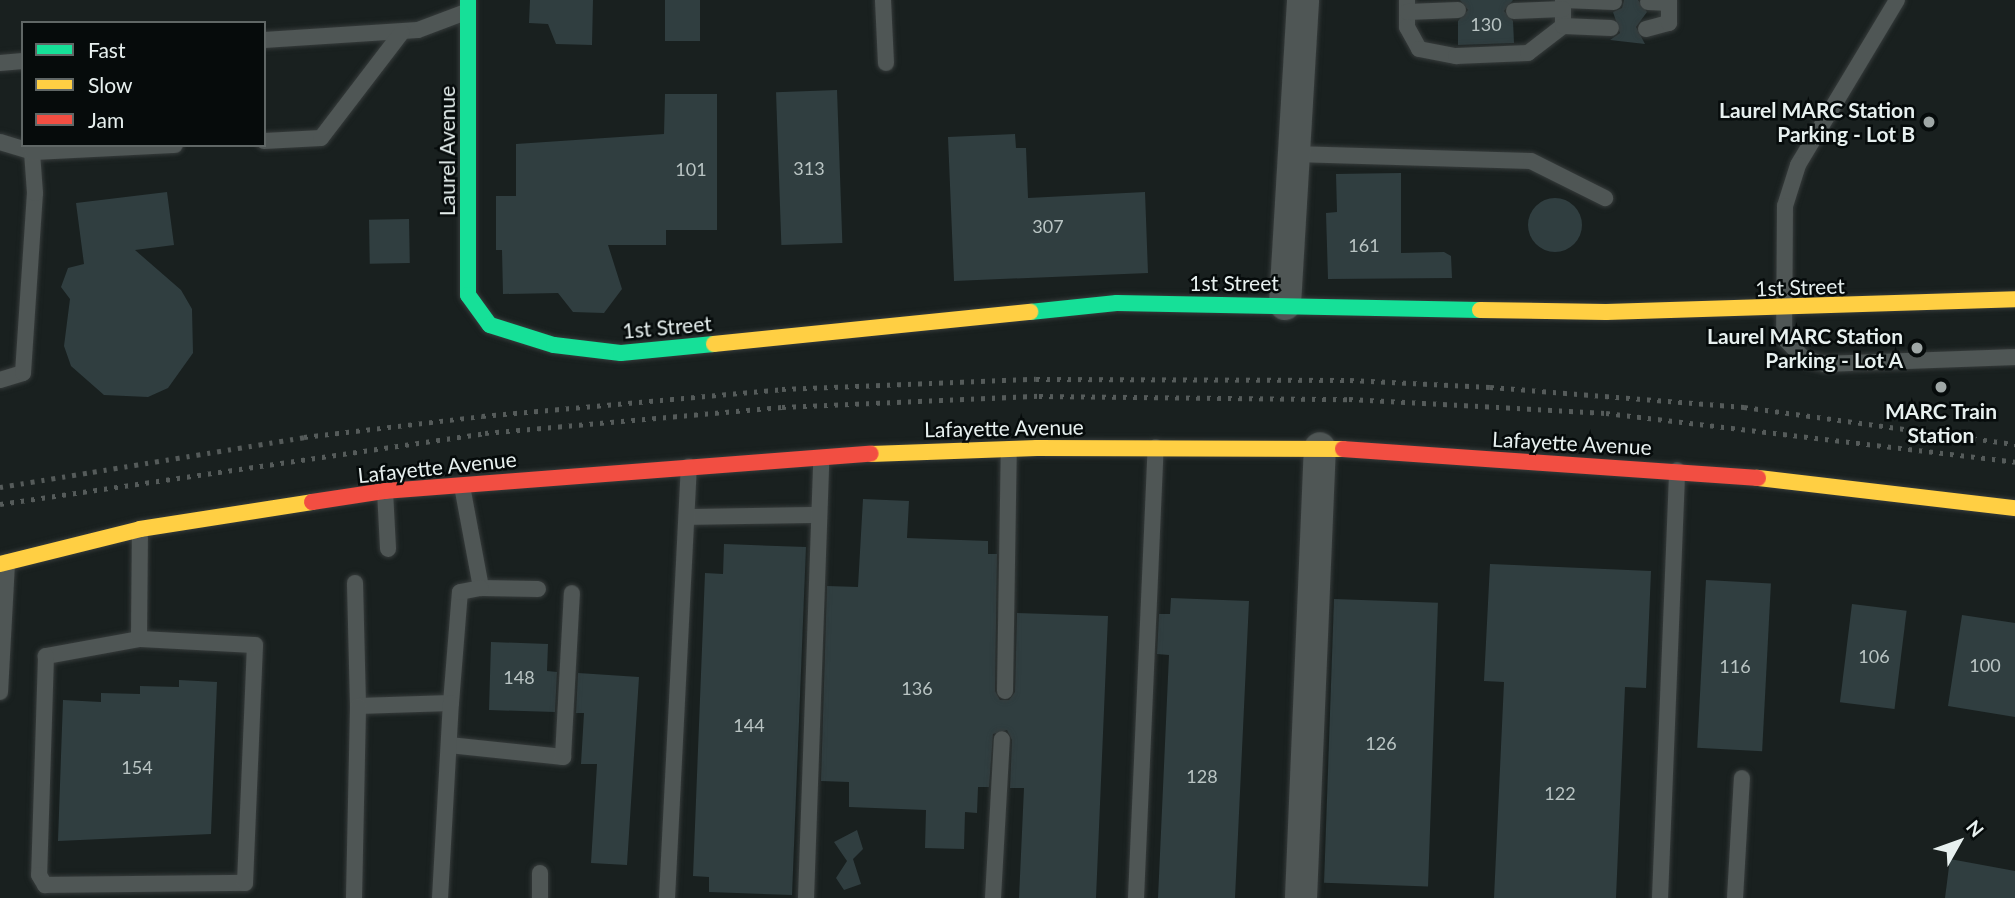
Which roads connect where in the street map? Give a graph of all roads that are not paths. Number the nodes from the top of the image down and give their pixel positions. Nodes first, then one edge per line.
1 (883, 0) edge
2 (1303, 0) edge
3 (1897, 0) edge
4 (1669, 1) edge
5 (1614, 2) dead end
6 (1648, 2) dead end
7 (468, 6) edge
8 (1407, 6) edge
9 (1890, 8) edge
10 (1563, 9) edge
11 (1458, 10) dead end
12 (1514, 11) dead end
13 (1611, 28) dead end
14 (1646, 29) dead end
15 (402, 32) junction
16 (266, 40) edge
17 (21, 61) edge
18 (0, 62) edge
19 (886, 63) dead end
20 (266, 141) edge
21 (0, 142) edge
22 (134, 147) edge
23 (32, 152) junction
24 (1293, 155) junction
25 (1605, 198) dead end
26 (2015, 299) edge
27 (470, 301) joint
28 (1284, 304) junction
29 (1782, 309) junction
30 (2015, 357) edge
31 (0, 380) edge
32 (1156, 447) junction
33 (1320, 448) junction
34 (1010, 449) junction
35 (821, 458) junction
36 (689, 467) junction
37 (1677, 470) junction
38 (462, 484) junction
39 (385, 491) junction
40 (2015, 508) edge
41 (819, 515) junction
42 (687, 517) junction
43 (140, 529) junction
44 (388, 549) dead end
45 (4, 563) edge
46 (355, 583) dead end
47 (481, 588) junction
48 (538, 589) dead end
49 (572, 593) dead end
50 (139, 639) junction
51 (1005, 691) dead end
52 (0, 692) edge
53 (451, 703) junction
54 (359, 706) junction
55 (1002, 739) dead end
56 (449, 745) junction
57 (1742, 778) dead end
58 (540, 873) dead end
59 (354, 898) edge
60 (440, 898) edge
61 (540, 898) edge
62 (667, 898) edge
63 (806, 898) edge
64 (993, 898) edge
65 (1136, 898) edge
66 (1301, 898) edge
67 (1661, 898) edge
68 (1735, 898) edge

1 - 19 lane
2 - 24 street
3 - 9 lane
4 - 6 lane
4 - 14 lane
5 - 10 lane
7 - 15 lane
7 - 27 street, Laurel Avenue
8 - 10 lane
8 - 11 lane
9 - 29 lane
10 - 12 lane
10 - 13 lane
15 - 16 lane
15 - 20 lane
17 - 18 lane
21 - 23 lane
22 - 23 lane
23 - 31 lane
24 - 25 lane
24 - 28 street
26 - 29 street, 1st Street
27 - 28 street, 1st Street
28 - 29 street, 1st Street
29 - 30 lane
32 - 33 street, Lafayette Avenue
32 - 34 street, Lafayette Avenue
32 - 65 lane
33 - 37 street, Lafayette Avenue
33 - 66 street
34 - 35 street, Lafayette Avenue
34 - 51 lane
35 - 36 street, Lafayette Avenue
35 - 41 lane
36 - 38 street, Lafayette Avenue
36 - 42 lane
37 - 40 street, Lafayette Avenue
37 - 67 lane
38 - 39 street, Lafayette Avenue
38 - 47 lane
39 - 43 street, Lafayette Avenue
39 - 44 lane
41 - 42 lane
41 - 63 lane
42 - 62 lane
43 - 45 street, Lafayette Avenue
43 - 50 lane
45 - 52 lane
46 - 54 lane
47 - 48 lane
47 - 53 lane
49 - 56 lane
50 - 50 lane
53 - 54 lane
53 - 56 lane
54 - 59 lane
55 - 64 lane
56 - 60 lane
57 - 68 lane
58 - 61 lane

